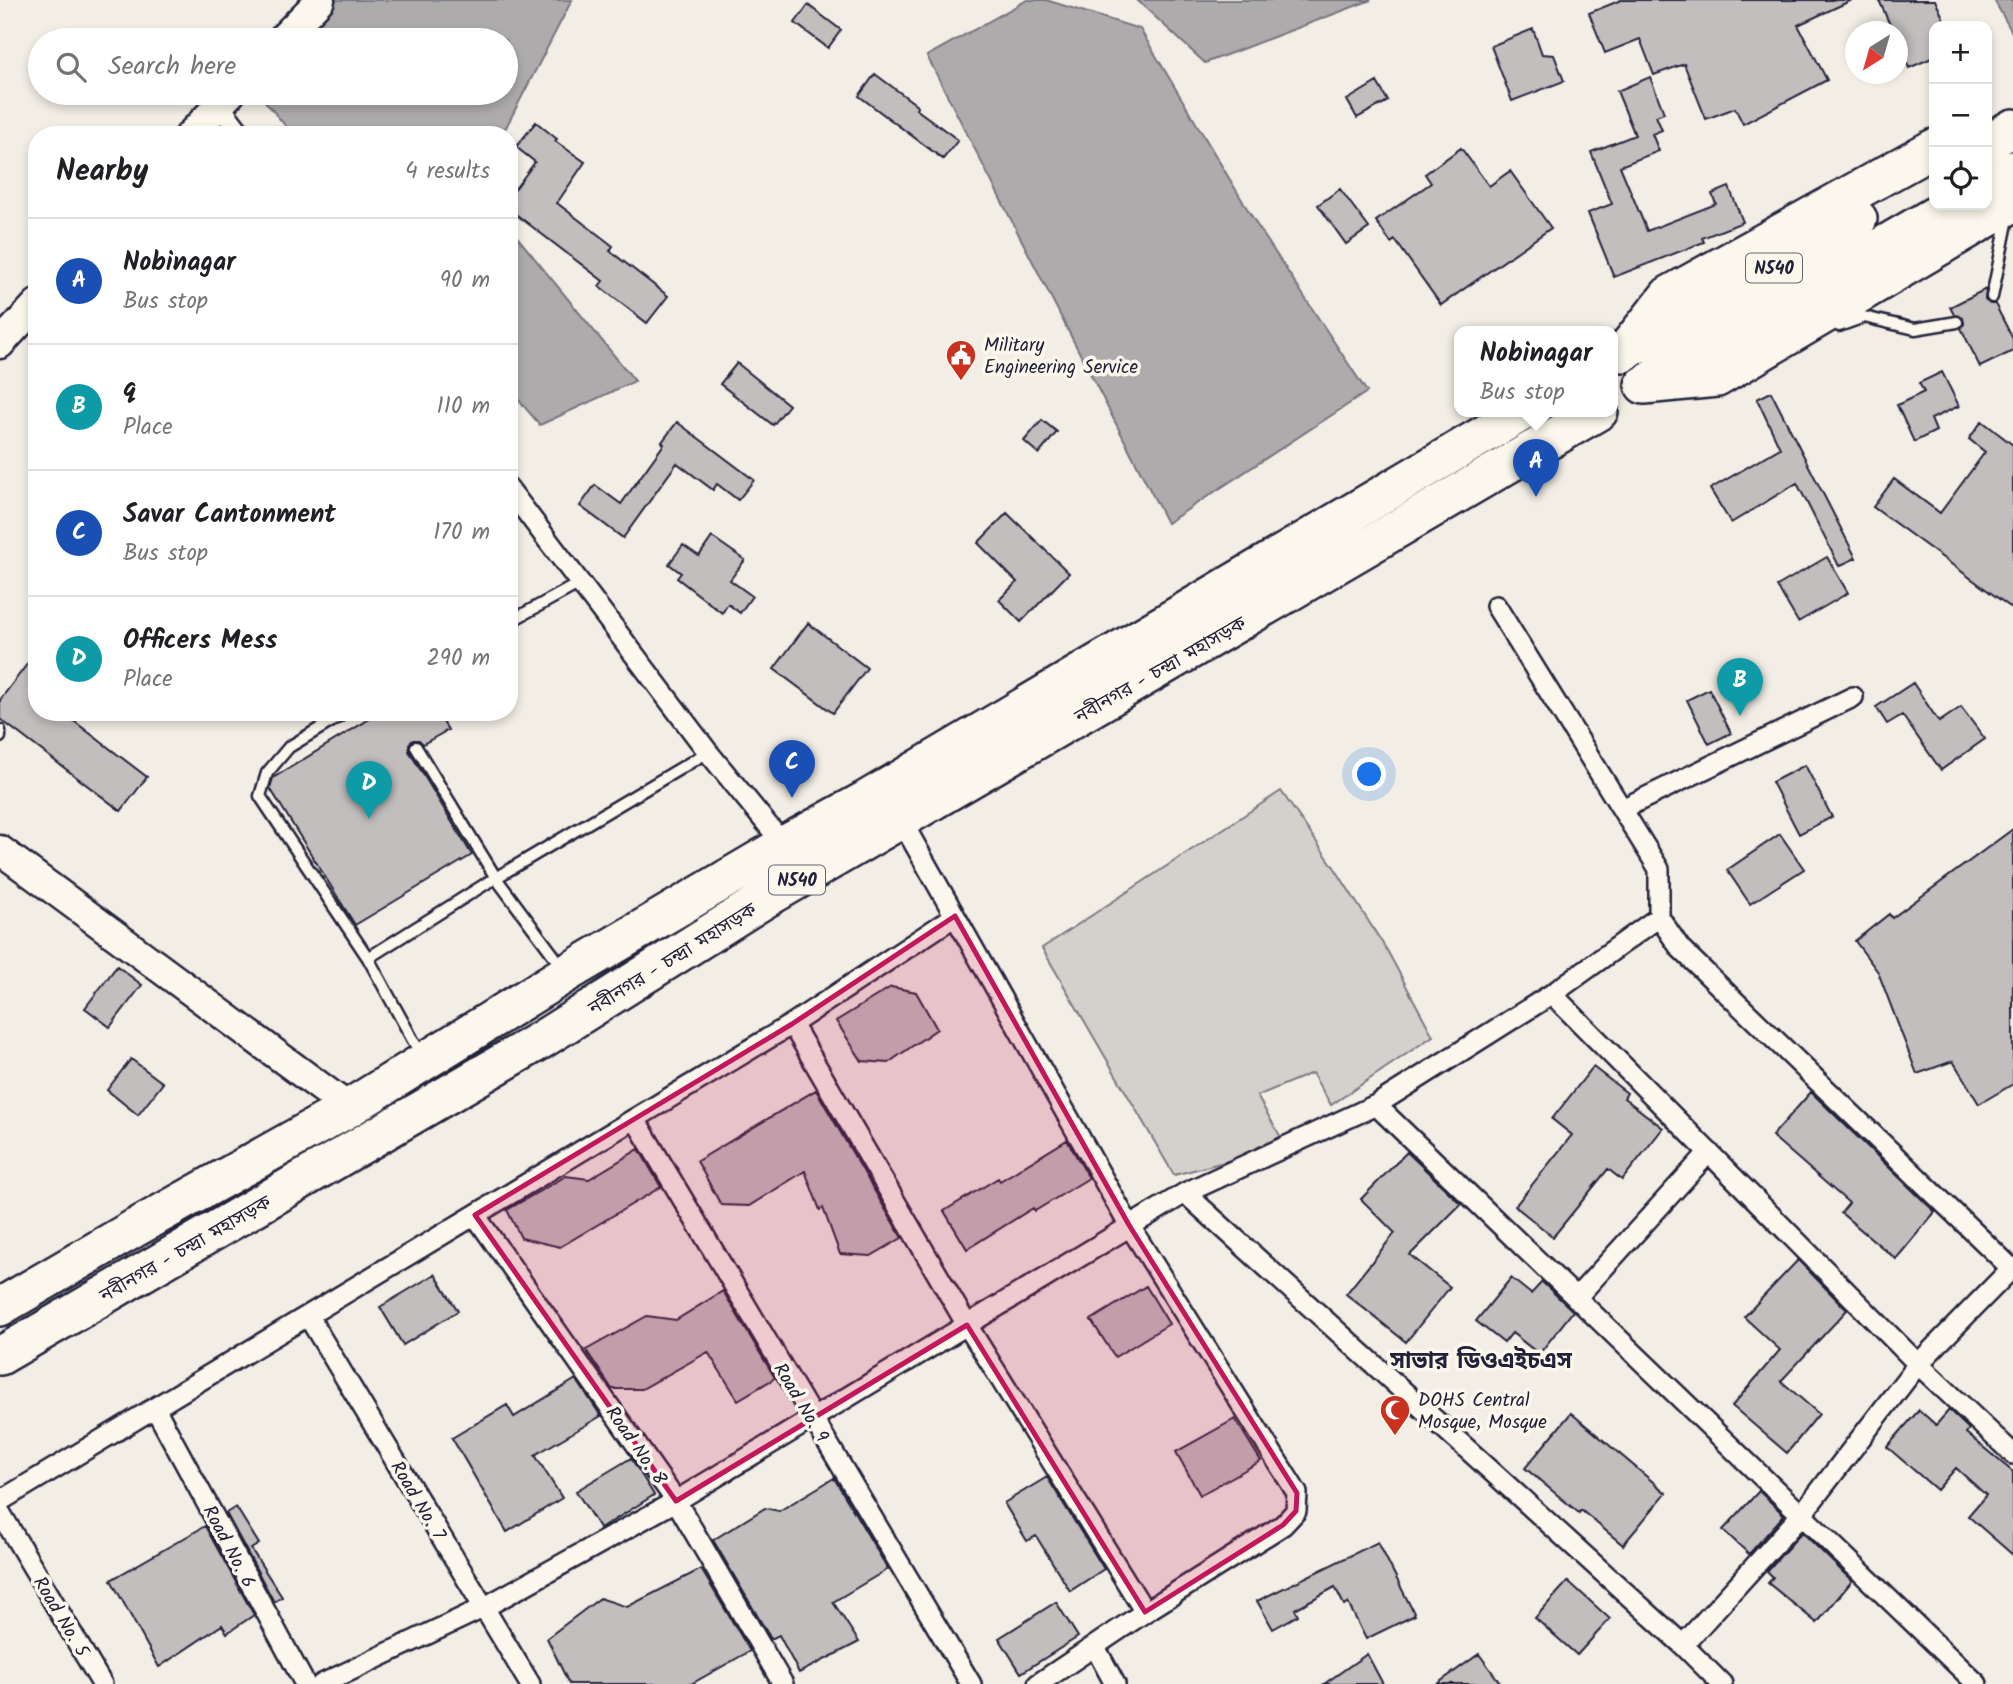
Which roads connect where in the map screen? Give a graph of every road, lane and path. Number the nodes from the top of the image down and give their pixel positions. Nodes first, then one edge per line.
1 (320, 0) edge
2 (293, 28) edge
3 (219, 105) edge
4 (228, 105) edge
5 (2013, 105) edge
6 (1992, 116) edge
7 (199, 126) edge
8 (238, 126) edge
9 (2013, 128) edge
10 (1992, 141) edge
11 (1929, 151) edge
12 (1929, 177) edge
13 (2006, 190) edge
14 (1944, 210) edge
15 (1992, 297) dead end
16 (28, 314) edge
17 (1957, 322) dead end
18 (1824, 334) dead end
19 (0, 344) edge
20 (1618, 356) edge
21 (1644, 384) junction
22 (1705, 391) dead end
23 (1618, 400) edge
24 (1514, 417) edge
25 (1589, 417) edge
26 (518, 501) edge
27 (580, 583) junction
28 (1496, 606) dead end
29 (518, 617) edge
30 (1853, 697) dead end
31 (333, 721) edge
32 (0, 730) edge
33 (0, 737) edge
34 (416, 747) dead end
35 (708, 752) junction
36 (1622, 809) junction
37 (901, 820) junction
38 (784, 845) junction
39 (0, 850) edge
40 (496, 878) junction
41 (955, 916) junction
42 (1659, 918) junction
43 (368, 958) junction
44 (567, 973) junction
45 (1552, 994) junction
46 (792, 1024) junction
47 (424, 1060) junction
48 (1376, 1105) junction
49 (349, 1108) junction
50 (635, 1119) junction
51 (1709, 1152) junction
52 (1185, 1192) junction
53 (475, 1215) junction
54 (1129, 1225) junction
55 (2012, 1268) edge
56 (1576, 1298) junction
57 (0, 1307) edge
58 (308, 1316) junction
59 (967, 1325) junction
60 (0, 1356) edge
61 (1918, 1364) junction
62 (155, 1408) junction
63 (813, 1420) junction
64 (2013, 1454) edge
65 (0, 1501) edge
66 (677, 1501) junction
67 (0, 1513) edge
68 (1802, 1514) junction
69 (485, 1608) junction
70 (1145, 1612) junction
71 (1683, 1646) junction
72 (1095, 1647) junction
73 (102, 1684) edge
74 (305, 1684) edge
75 (322, 1684) edge
76 (530, 1684) edge
77 (783, 1684) edge
78 (971, 1684) edge
79 (1038, 1684) edge
80 (1115, 1684) edge
81 (1722, 1684) edge
82 (1977, 1684) edge

1 - 2 street
3 - 7 street
4 - 8 street
5 - 6 highway
9 - 10 highway
11 - 20 highway
12 - 20 highway, N540
13 - 15 lane
13 - 21 highway
14 - 21 highway, N540
16 - 19 street
17 - 18 lane
21 - 22 lane
21 - 23 highway, N540
24 - 38 highway, নবীনগর - চন্দ্রা মহাসড়ক / N540
25 - 37 highway, নবীনগর - চন্দ্রা মহাসড়ক / N540
26 - 27 street
27 - 29 lane
27 - 35 street
28 - 36 street
30 - 36 street
31 - 43 lane
32 - 33 lane
34 - 40 lane
35 - 38 street
35 - 40 lane
36 - 42 street
37 - 41 street
37 - 60 highway, নবীনগর - চন্দ্রা মহাসড়ক / N540
38 - 44 highway, নবীনগর - চন্দ্রা মহাসড়ক / N540
39 - 49 street
40 - 43 lane
40 - 44 lane
41 - 46 street
41 - 54 street
42 - 45 street
42 - 55 street
43 - 47 lane
44 - 47 highway, নবীনগর - চন্দ্রা মহাসড়ক / N540
45 - 48 street
45 - 51 street
46 - 50 street
46 - 59 street
47 - 49 highway, নবীনগর - চন্দ্রা মহাসড়ক / N540
48 - 52 street
48 - 56 street
49 - 57 highway, নবীনগর - চন্দ্রা মহাসড়ক / N540
50 - 53 street
50 - 63 street, Road No. 9
51 - 56 street
51 - 61 street
52 - 54 street
52 - 71 street
53 - 58 street
53 - 66 street, Road No. 8
54 - 59 street
54 - 70 street
55 - 61 street
56 - 68 street
58 - 62 street
58 - 69 street, Road No. 7
59 - 63 street
59 - 70 street
61 - 64 street
61 - 68 street
62 - 65 street
62 - 74 street, Road No. 6
63 - 66 street
63 - 78 street, Road No. 9
66 - 69 street
66 - 77 street, Road No. 8
67 - 73 street, Road No. 5
68 - 71 street
68 - 82 street
69 - 75 street
69 - 76 street, Road No. 7
70 - 72 street
71 - 81 street
72 - 79 street
72 - 80 street

